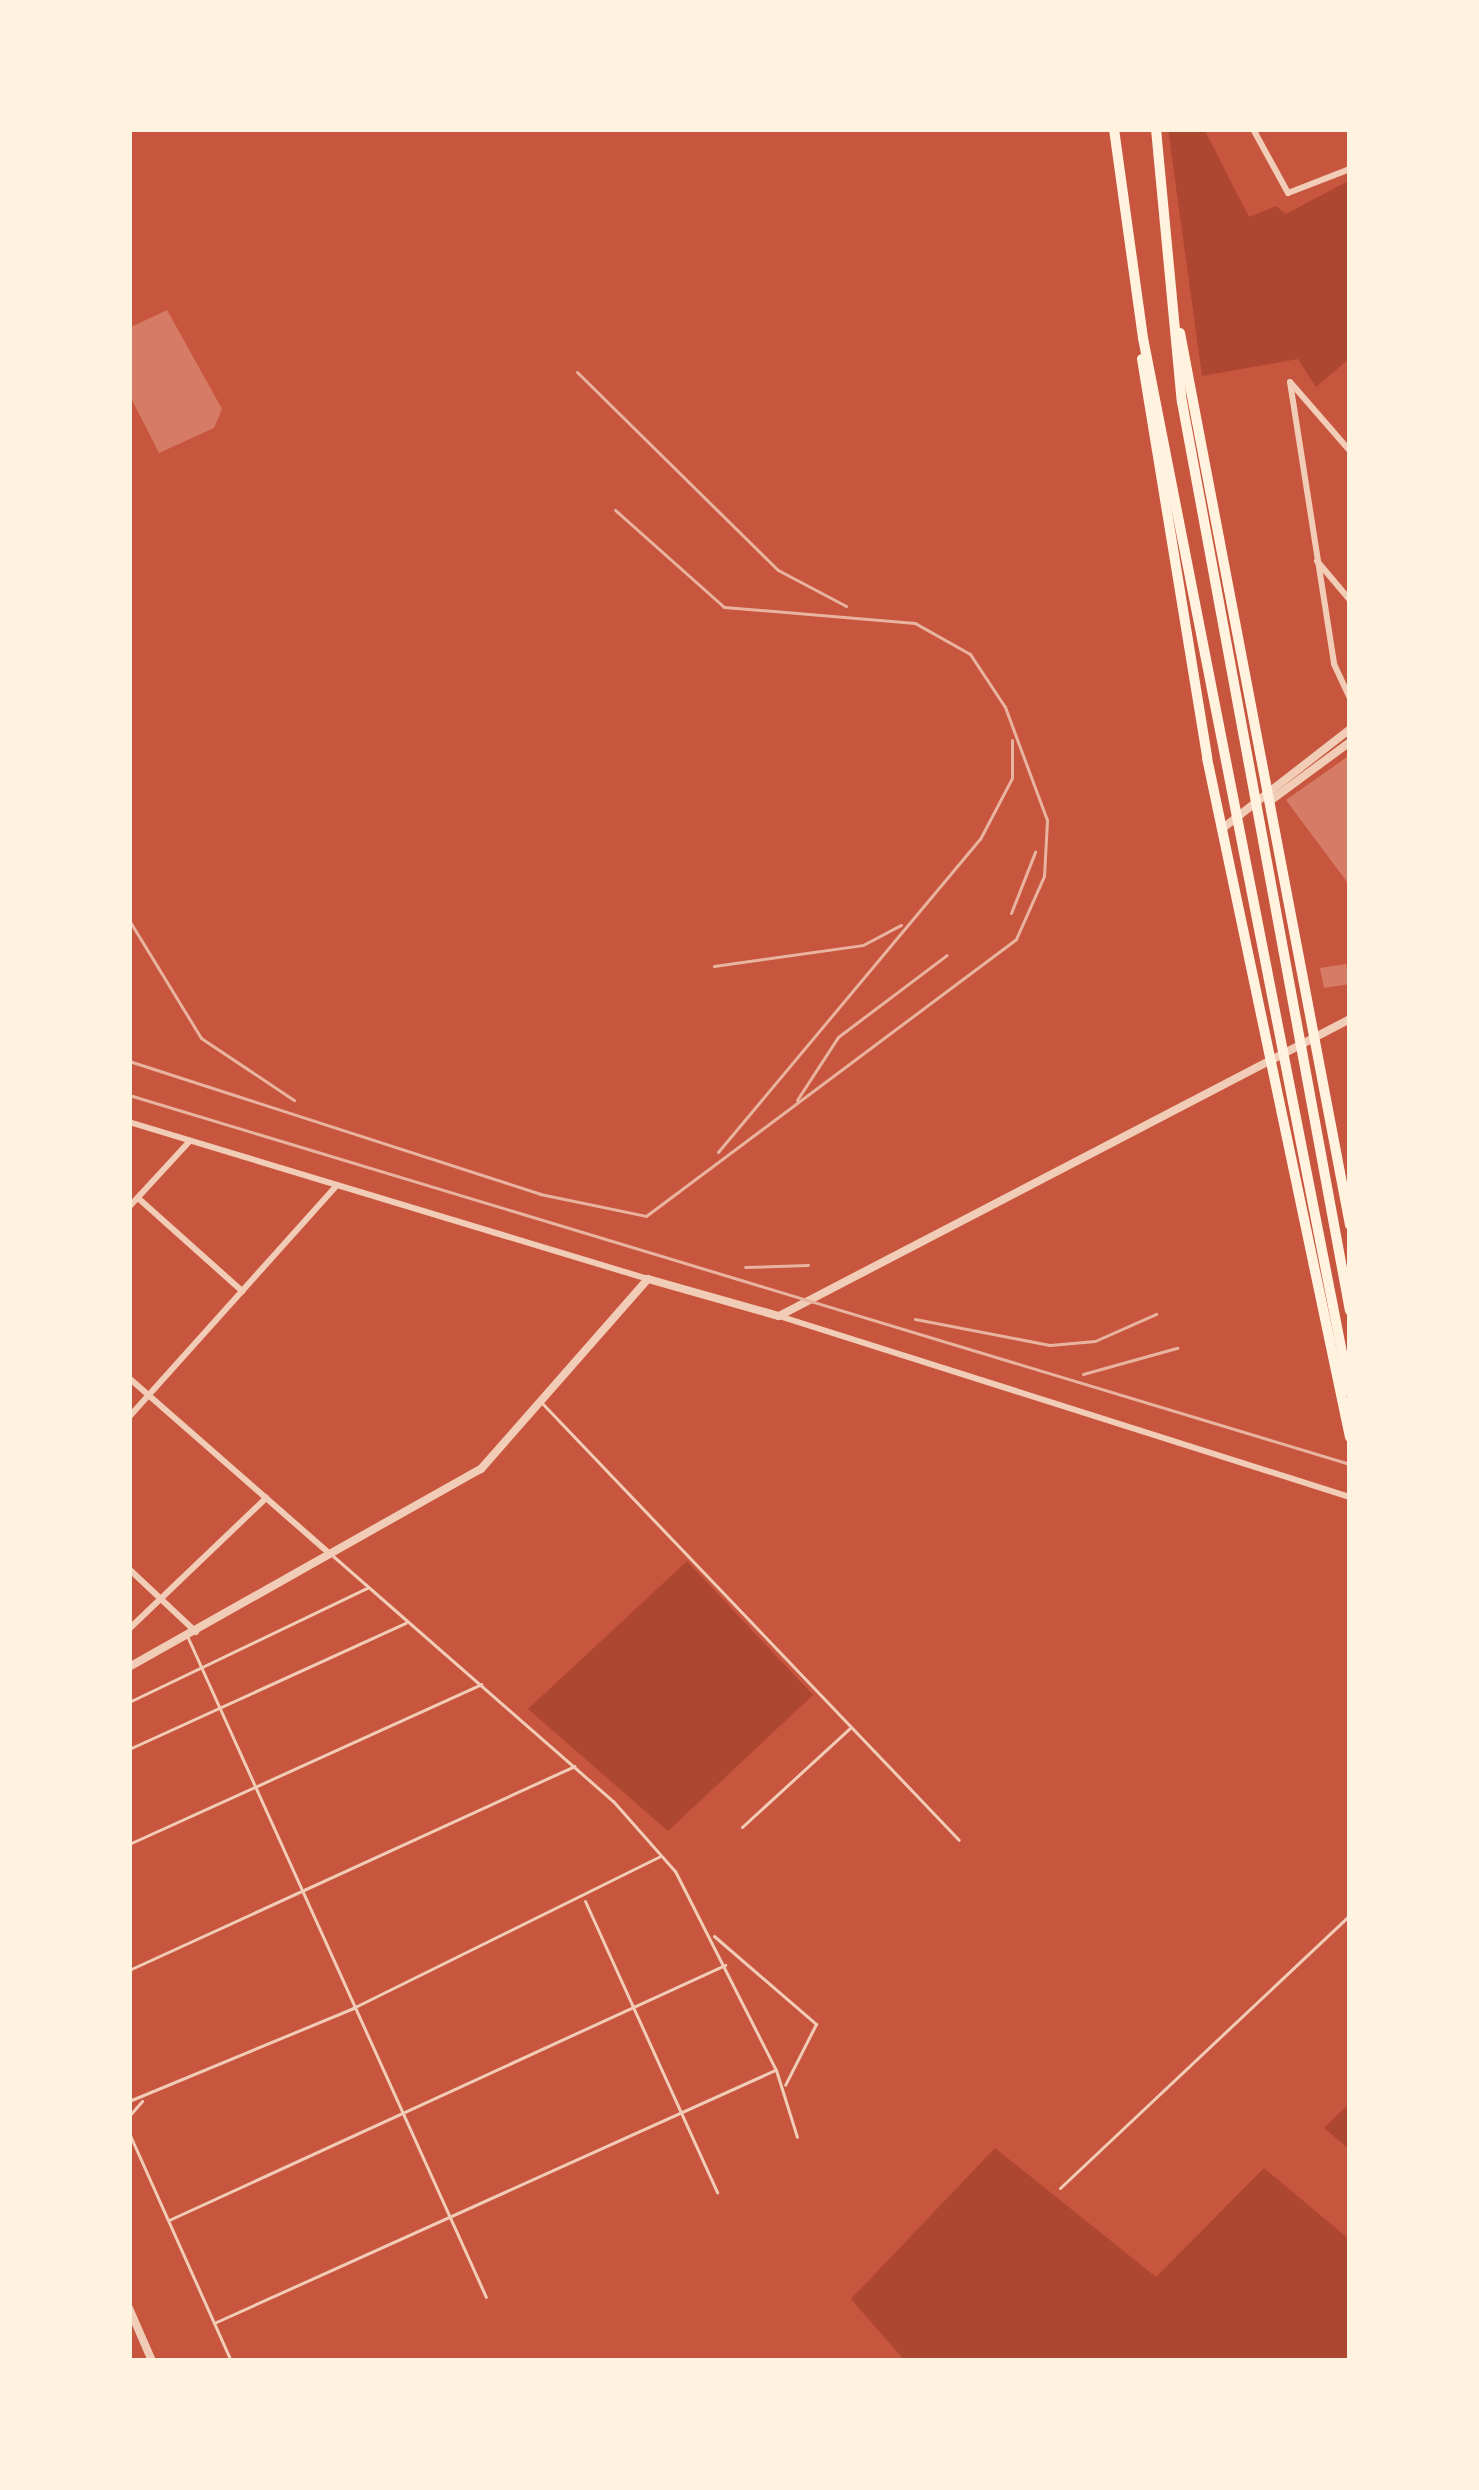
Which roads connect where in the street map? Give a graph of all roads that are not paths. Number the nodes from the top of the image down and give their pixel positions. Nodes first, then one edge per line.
1 (1114, 129) edge
2 (1156, 129) edge
3 (1253, 129) edge
4 (1350, 170) edge
5 (1176, 317) junction
6 (1143, 338) junction
7 (1350, 451) edge
8 (1316, 560) junction
9 (1350, 600) edge
10 (1350, 699) edge
11 (1350, 729) edge
12 (1350, 742) edge
13 (1207, 758) junction
14 (1261, 760) junction
15 (1266, 797) junction
16 (1222, 829) junction
17 (1246, 958) junction
18 (1298, 964) junction
19 (1257, 1009) junction
20 (1350, 1019) edge
21 (1312, 1039) junction
22 (1268, 1065) junction
23 (1325, 1088) junction
24 (129, 1122) edge
25 (1334, 1139) junction
26 (189, 1142) junction
27 (1285, 1142) junction
28 (336, 1186) junction
29 (138, 1198) junction
30 (129, 1207) edge
31 (1350, 1225) edge
32 (648, 1279) junction
33 (242, 1291) junction
34 (1350, 1310) edge
35 (779, 1316) junction
36 (129, 1378) edge
37 (1350, 1393) edge
38 (149, 1396) junction
39 (540, 1400) junction
40 (129, 1417) edge
41 (1350, 1437) edge
42 (1350, 1497) edge
43 (266, 1498) junction
44 (331, 1555) junction
45 (129, 1569) edge
46 (369, 1587) junction
47 (161, 1598) junction
48 (406, 1623) junction
49 (129, 1629) edge
50 (192, 1634) junction
51 (200, 1662) junction
52 (129, 1667) edge
53 (481, 1684) junction
54 (129, 1702) edge
55 (221, 1708) junction
56 (851, 1727) junction
57 (129, 1749) edge
58 (575, 1766) junction
59 (256, 1787) junction
60 (742, 1827) dead end
61 (958, 1840) dead end
62 (129, 1844) edge
63 (662, 1855) junction
64 (304, 1892) junction
65 (584, 1900) junction
66 (1350, 1915) edge
67 (710, 1932) junction
68 (726, 1964) junction
69 (129, 1970) edge
70 (633, 2005) junction
71 (353, 2008) junction
72 (776, 2070) junction
73 (784, 2087) junction
74 (143, 2100) junction
75 (129, 2101) edge
76 (403, 2112) junction
77 (681, 2113) junction
78 (129, 2116) edge
79 (129, 2133) edge
80 (797, 2137) dead end
81 (1060, 2188) dead end
82 (717, 2192) dead end
83 (169, 2220) junction
84 (449, 2220) junction
85 (486, 2297) dead end
86 (129, 2308) edge
87 (214, 2324) junction
88 (152, 2361) edge
89 (231, 2361) edge

1 - 6 highway
2 - 5 highway
3 - 4 street
5 - 14 highway
5 - 34 highway
6 - 13 highway
6 - 37 highway
7 - 8 street
8 - 9 street
8 - 10 street
11 - 15 street
12 - 15 street
13 - 14 highway
13 - 15 highway
13 - 16 highway
14 - 15 highway
15 - 16 street
15 - 18 highway
16 - 17 highway
17 - 18 highway
17 - 19 highway
18 - 21 highway
19 - 21 highway
19 - 22 highway
20 - 21 street
21 - 22 street
21 - 23 highway
22 - 23 highway
22 - 27 highway
22 - 35 street
23 - 25 highway
24 - 26 street
25 - 27 highway
25 - 31 highway
26 - 28 street
26 - 29 street
27 - 41 highway
28 - 32 street
28 - 33 street
29 - 30 street
29 - 33 street
32 - 35 street
32 - 39 street
33 - 38 street
35 - 42 street
36 - 38 street
38 - 40 street
38 - 43 street
39 - 44 street
39 - 56 lane
43 - 44 street
43 - 47 street
44 - 46 lane
44 - 50 street
45 - 47 street
46 - 48 lane
46 - 51 lane
47 - 49 street
47 - 50 street
48 - 53 lane
48 - 55 lane
50 - 51 lane
50 - 52 street
51 - 54 lane
51 - 55 lane
53 - 58 lane
53 - 59 lane
55 - 57 lane
55 - 59 lane
56 - 60 lane
56 - 61 lane
58 - 63 lane
58 - 64 lane
59 - 62 lane
59 - 64 lane
63 - 65 lane
63 - 67 lane
64 - 69 lane
64 - 71 lane
65 - 70 lane
65 - 71 lane
66 - 81 lane
67 - 68 lane
67 - 73 lane
68 - 70 lane
68 - 72 lane
70 - 76 lane
70 - 77 lane
71 - 74 lane
71 - 76 lane
72 - 73 lane
72 - 77 lane
73 - 80 lane
74 - 75 lane
74 - 78 lane
76 - 83 lane
76 - 84 lane
77 - 82 lane
77 - 84 lane
79 - 83 lane
83 - 87 lane
84 - 85 lane
84 - 87 lane
86 - 88 street
87 - 89 lane

